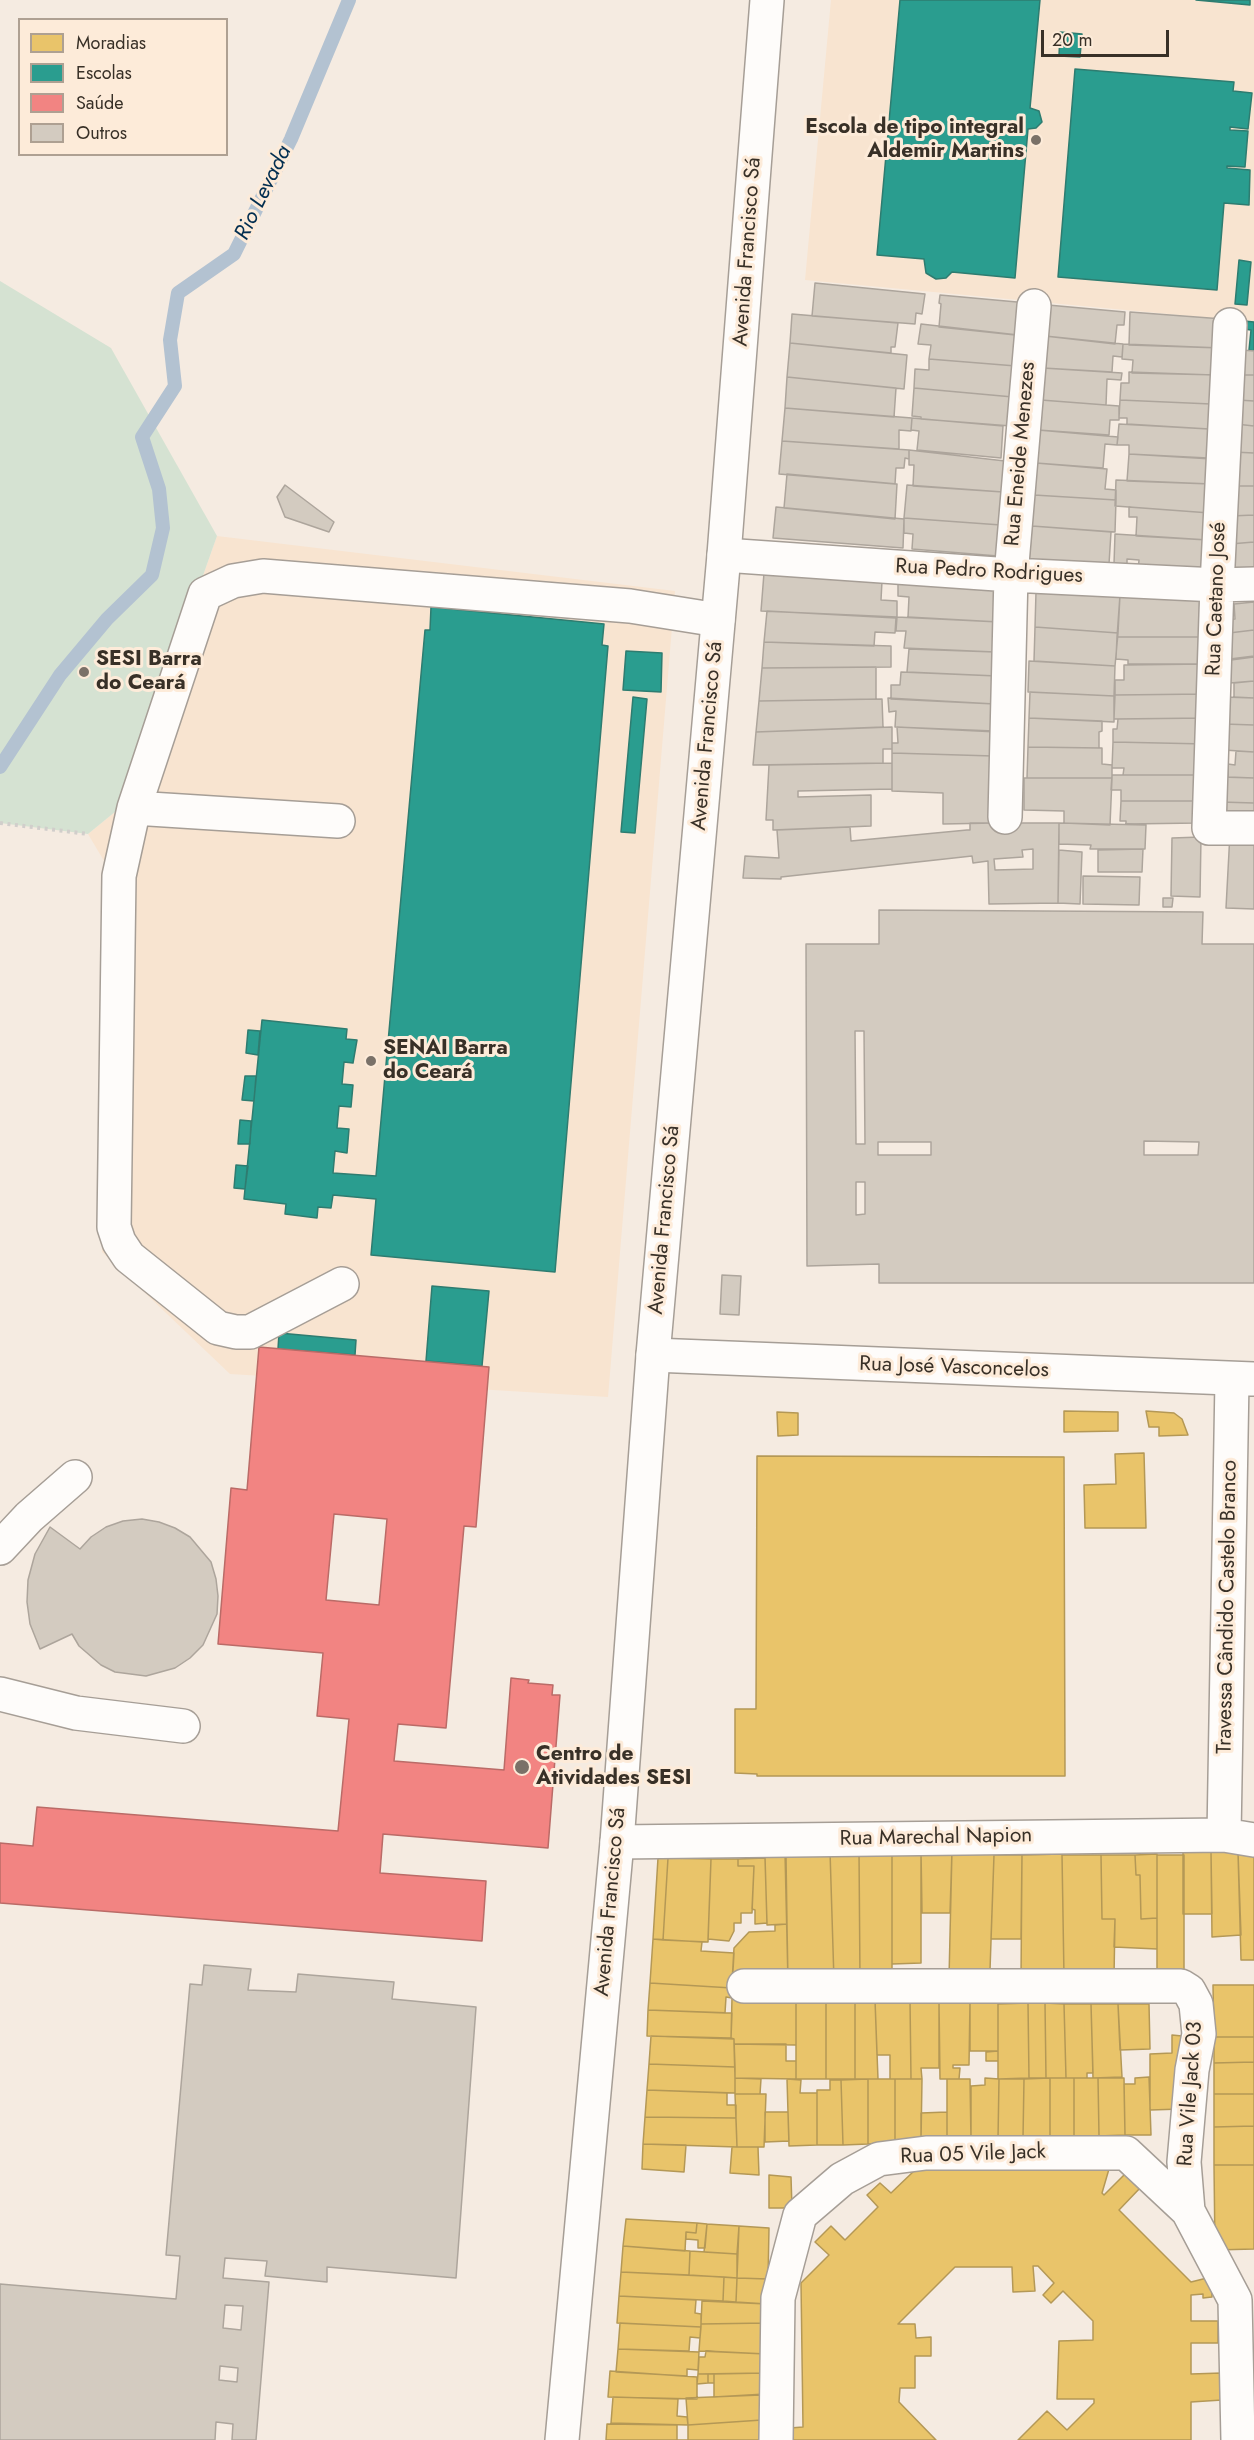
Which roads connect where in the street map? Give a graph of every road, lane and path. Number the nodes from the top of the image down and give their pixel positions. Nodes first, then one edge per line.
1 (767, 0) edge
2 (1034, 306) dead end
3 (1230, 325) dead end
4 (724, 555) junction
5 (1011, 575) junction
6 (1254, 584) edge
7 (1217, 585) junction
8 (718, 620) junction
9 (134, 808) junction
10 (1005, 817) dead end
11 (338, 821) dead end
12 (0, 823) edge
13 (1254, 828) edge
14 (88, 834) dead end
15 (342, 1284) dead end
16 (653, 1355) junction
17 (1243, 1380) edge
18 (75, 1477) dead end
19 (0, 1548) edge
20 (1242, 1601) edge
21 (0, 1694) edge
22 (183, 1726) dead end
23 (1239, 1838) edge
24 (617, 1842) junction
25 (744, 1986) dead end
26 (1188, 2211) junction
27 (1237, 2439) edge
28 (562, 2440) edge
29 (776, 2440) edge

1 - 4 street, Avenida Francisco Sá
2 - 5 street, Rua Eneide Menezes
3 - 7 street, Rua Caetano José
4 - 5 street, Rua Pedro Rodrigues
4 - 8 street, Avenida Francisco Sá
5 - 7 street, Rua Pedro Rodrigues
5 - 10 street, Rua Eneide Menezes
6 - 7 street, Rua Pedro Rodrigues
7 - 13 street, Rua Caetano José
8 - 9 street
8 - 16 street, Avenida Francisco Sá
9 - 11 street
9 - 15 street
12 - 14 path
16 - 17 street, Rua José Vasconcelos
16 - 24 street, Avenida Francisco Sá
17 - 20 street, Travessa Cândido Castelo Branco
18 - 19 street
20 - 23 street, Travessa Cândido Castelo Branco
21 - 22 street
23 - 24 street, Rua Marechal Napion
24 - 28 street, Avenida Francisco Sá
25 - 26 street, Rua Vile Jack 03
26 - 27 street, Rua Vile Jack 03
26 - 29 street, Rua 05 Vile Jack

